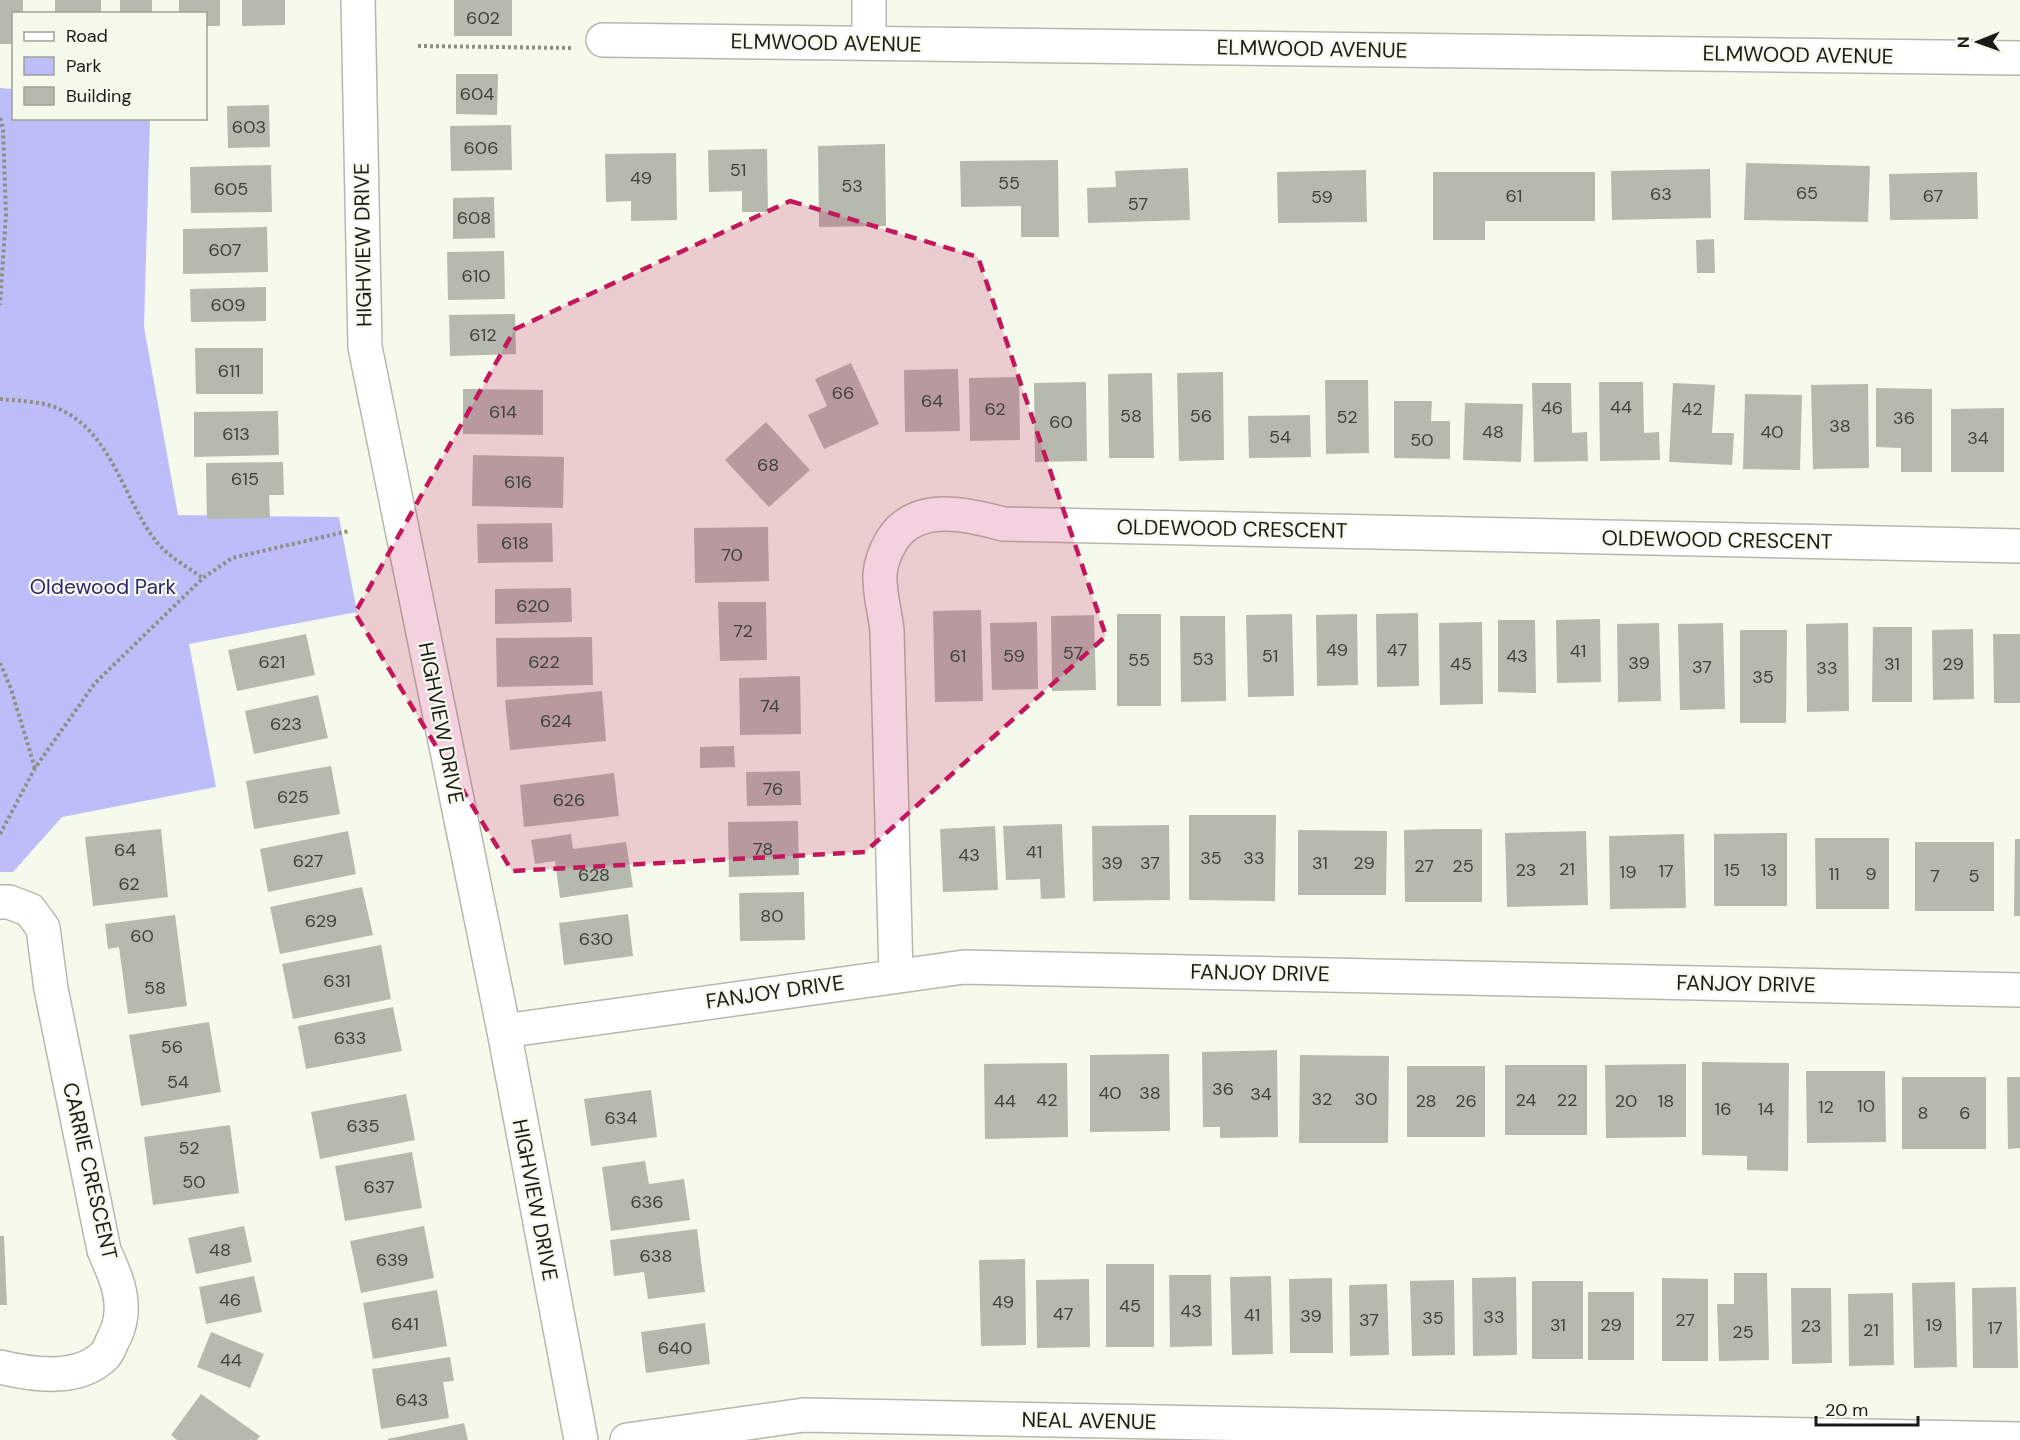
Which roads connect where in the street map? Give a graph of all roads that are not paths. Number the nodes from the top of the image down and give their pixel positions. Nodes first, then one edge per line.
1 (358, 0) edge
2 (869, 0) edge
3 (869, 43) junction
4 (588, 44) road end
5 (2020, 58) edge
6 (2020, 546) edge
7 (0, 902) edge
8 (897, 975) junction
9 (2020, 990) edge
10 (504, 1031) junction
11 (0, 1367) edge
12 (2020, 1439) edge
13 (581, 1440) edge
14 (627, 1440) edge

1 - 10 street, HIGHVIEW DRIVE
2 - 3 street
3 - 4 street, ELMWOOD AVENUE
3 - 5 street, ELMWOOD AVENUE
6 - 8 street, OLDEWOOD CRESCENT
7 - 11 street, CARRIE CRESCENT
8 - 9 street, FANJOY DRIVE
8 - 10 street, FANJOY DRIVE
10 - 13 street, HIGHVIEW DRIVE
12 - 14 street, NEAL AVENUE

